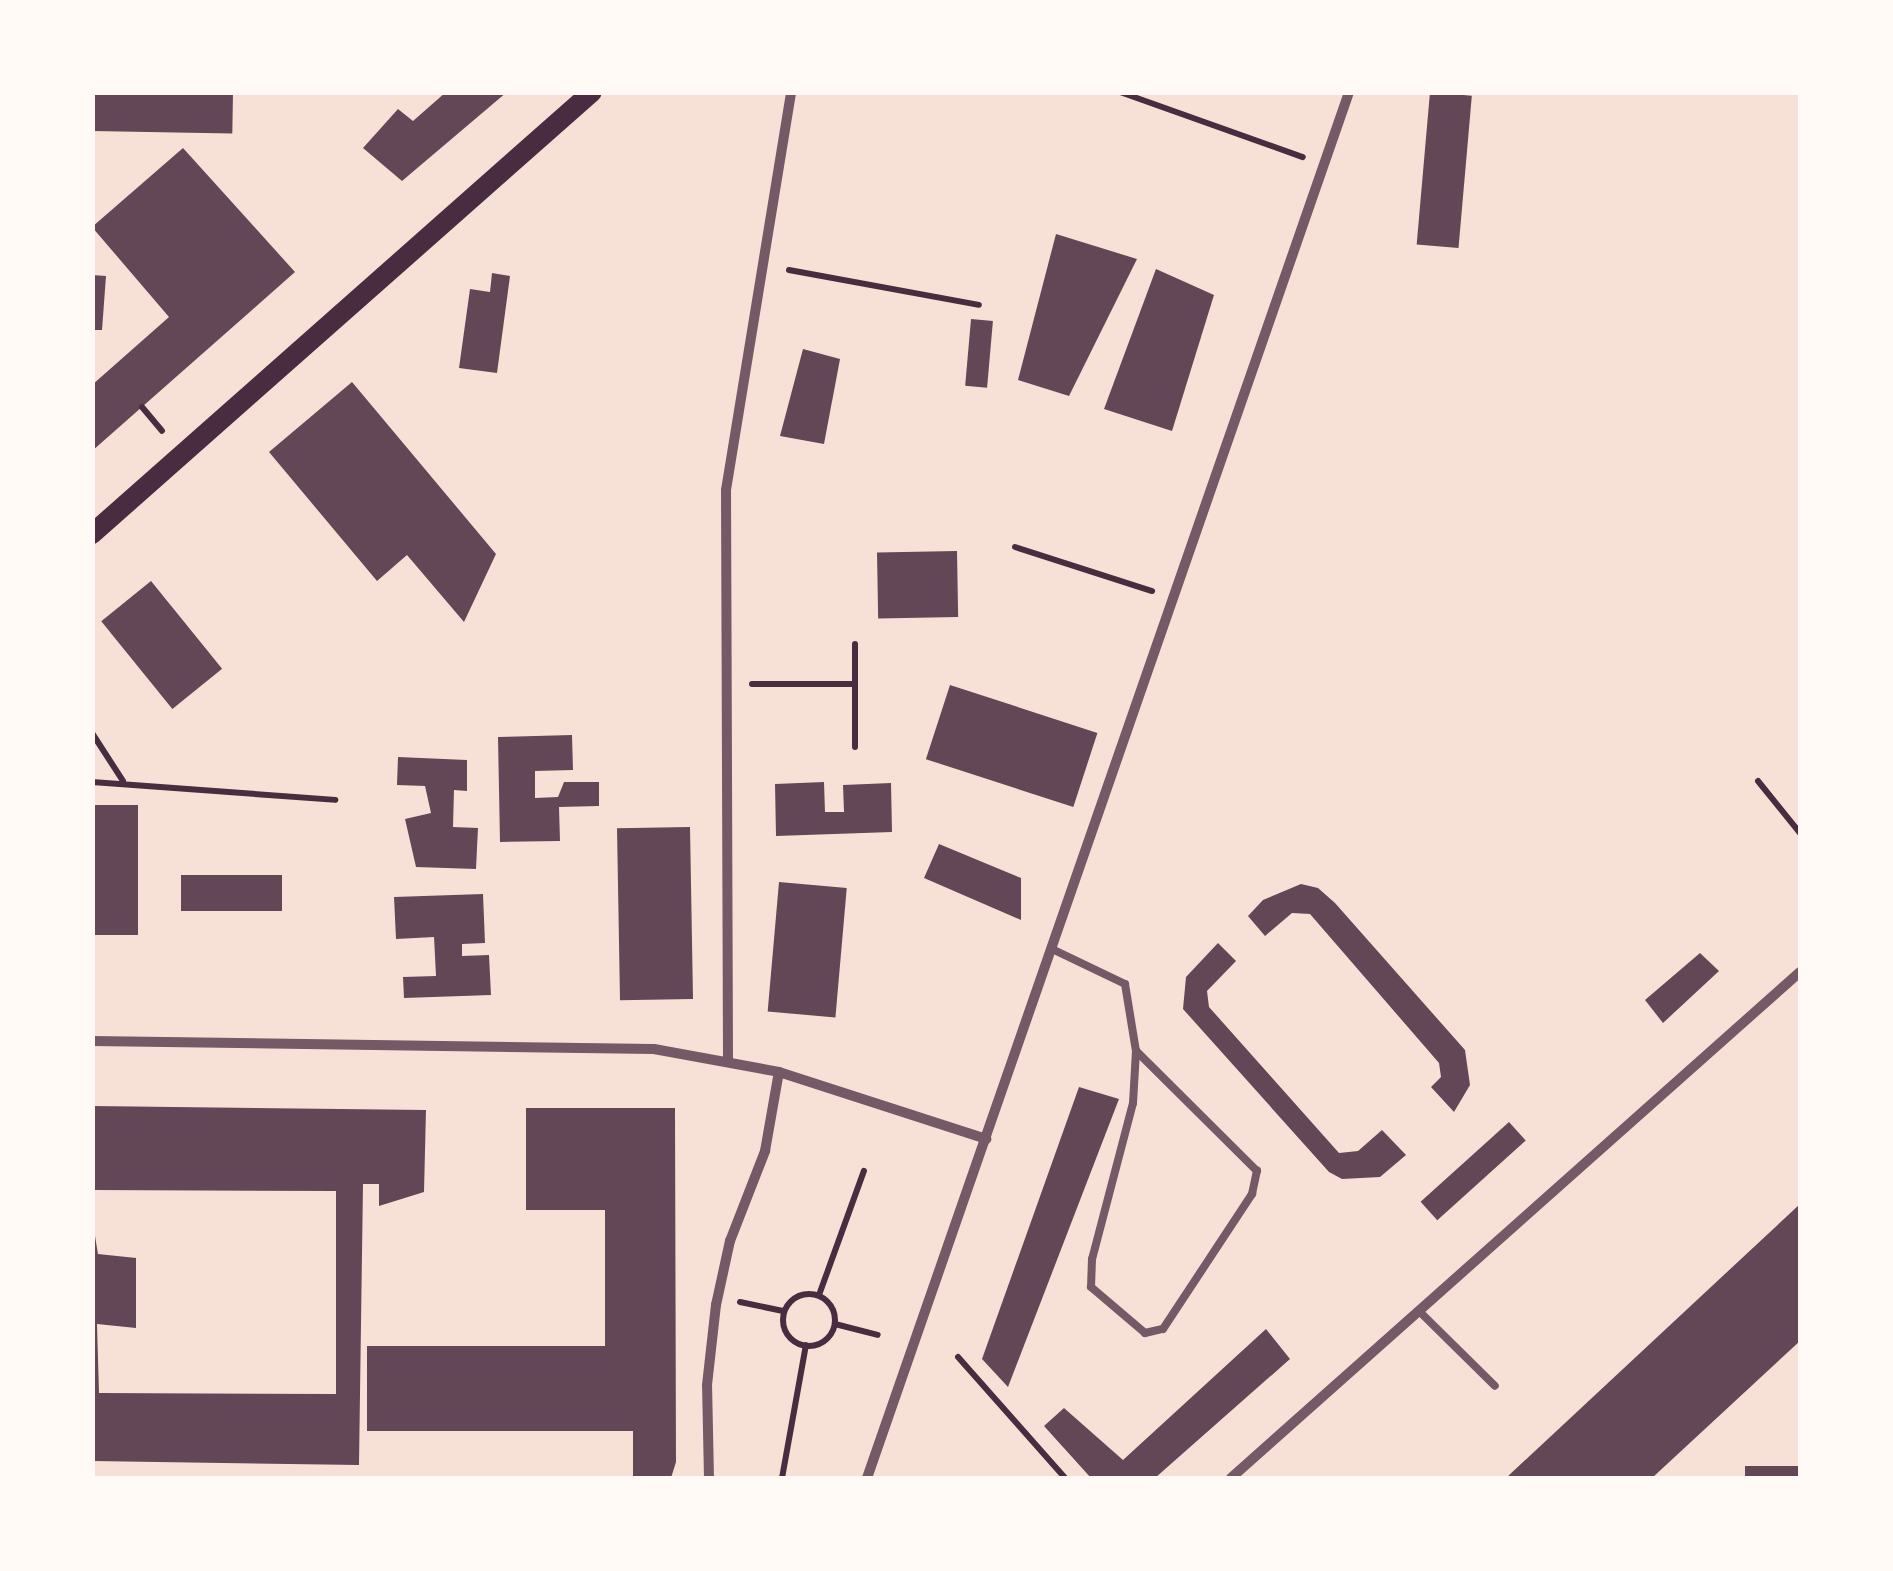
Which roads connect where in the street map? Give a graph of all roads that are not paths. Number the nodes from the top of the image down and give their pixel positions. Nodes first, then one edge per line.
1 (592, 92) edge
2 (791, 92) edge
3 (1349, 92) edge
4 (92, 534) edge
5 (1052, 948) junction
6 (1800, 972) edge
7 (92, 1041) edge
8 (1136, 1051) junction
9 (728, 1060) junction
10 (780, 1072) junction
11 (986, 1139) junction
12 (1420, 1312) junction
13 (1495, 1386) dead end
14 (709, 1478) edge
15 (867, 1478) edge
16 (1231, 1478) edge

1 - 4 main road
2 - 9 street
3 - 5 street
5 - 8 lane
5 - 11 street
6 - 12 street
7 - 9 street
8 - 8 lane
9 - 10 street
10 - 11 street
10 - 14 street
11 - 15 street
12 - 13 lane
12 - 16 street

